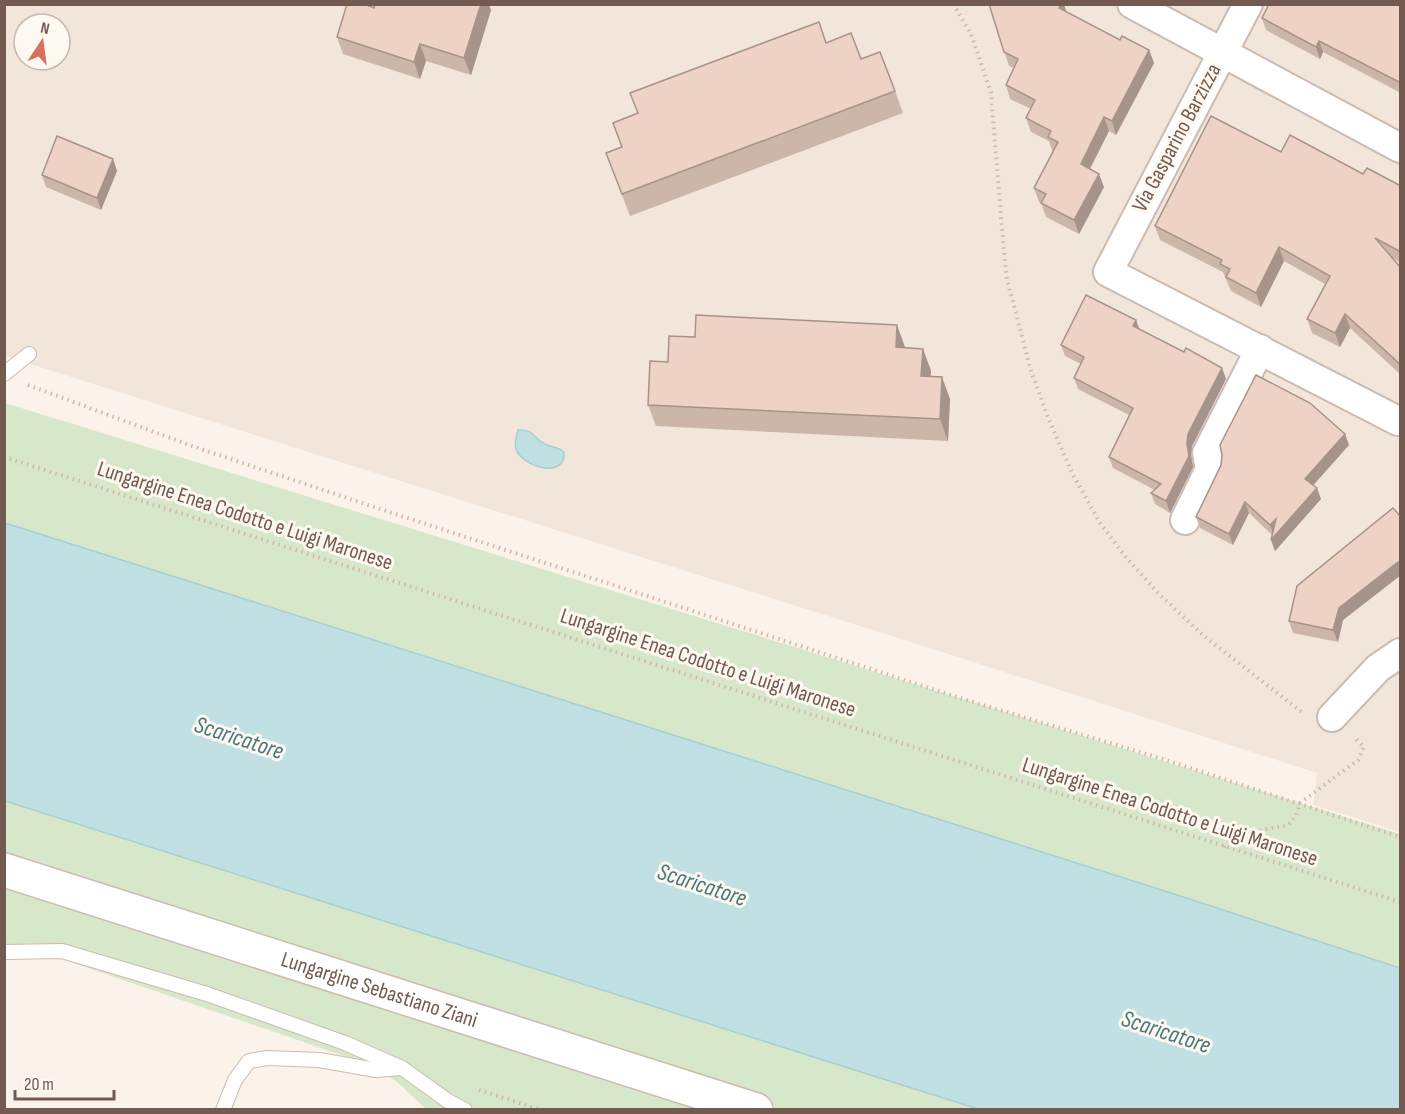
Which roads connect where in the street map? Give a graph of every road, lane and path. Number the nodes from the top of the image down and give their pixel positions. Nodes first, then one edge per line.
1 (953, 4) edge
2 (1132, 4) edge
3 (1248, 4) edge
4 (1223, 51) junction
5 (1401, 148) edge
6 (1260, 349) junction
7 (30, 354) dead end
8 (4, 374) edge
9 (27, 385) dead end
10 (1398, 421) dead end
11 (4, 457) edge
12 (1185, 520) dead end
13 (1401, 653) edge
14 (1332, 717) junction
15 (1300, 803) junction
16 (1401, 837) edge
17 (1224, 846) junction
18 (4, 870) edge
19 (1401, 902) edge
20 (4, 952) edge
21 (402, 1068) junction
22 (446, 1105) edge
23 (222, 1110) edge
24 (465, 1110) edge
25 (756, 1110) edge

1 - 14 path
2 - 4 street
3 - 4 street, Via Gasparino Barzizza
4 - 5 street
4 - 6 street, Via Gasparino Barzizza
6 - 10 street
6 - 12 street
7 - 8 lane
9 - 15 path
11 - 17 path, Lungargine Enea Codotto e Luigi Maronese
13 - 14 street
14 - 15 path
15 - 16 path
15 - 17 path
17 - 19 path, Lungargine Enea Codotto e Luigi Maronese
18 - 25 street, Lungargine Sebastiano Ziani
20 - 21 lane
21 - 22 lane
21 - 23 lane
22 - 24 lane

